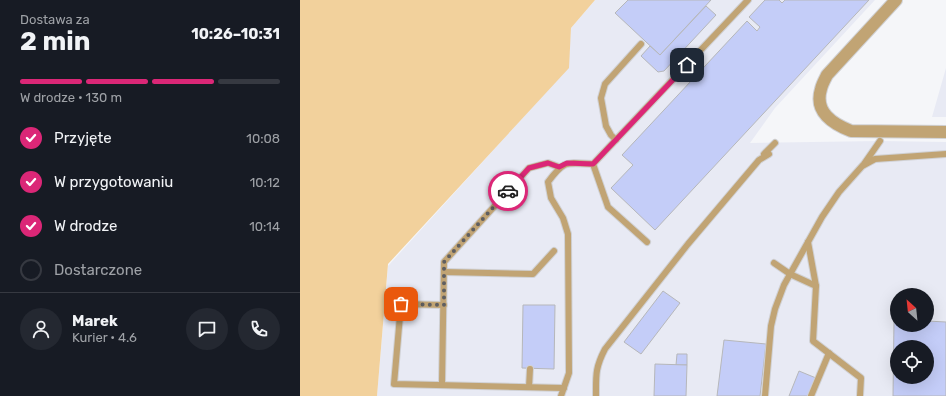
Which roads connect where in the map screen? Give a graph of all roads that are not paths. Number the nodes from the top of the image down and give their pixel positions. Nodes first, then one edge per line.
1 (748, 0) edge
2 (896, 0) edge
3 (641, 44) dead end
4 (946, 132) edge
5 (616, 140) junction
6 (880, 141) dead end
7 (775, 142) dead end
8 (769, 154) dead end
9 (946, 154) edge
10 (759, 160) junction
11 (593, 164) junction
12 (862, 166) junction
13 (559, 167) junction
14 (647, 242) dead end
15 (808, 242) junction
16 (554, 251) dead end
17 (774, 263) dead end
18 (444, 272) junction
19 (790, 274) junction
20 (816, 286) junction
21 (444, 305) junction
22 (829, 353) junction
23 (530, 368) dead end
24 (442, 384) junction
25 (529, 387) junction
26 (564, 388) junction
27 (561, 396) edge
28 (596, 396) edge
29 (765, 396) edge
30 (811, 396) edge
31 (860, 396) edge

1 - 5 lane
2 - 4 street
3 - 5 lane
5 - 11 lane
6 - 12 lane
7 - 10 lane
8 - 10 lane
9 - 12 lane
10 - 28 lane
11 - 13 lane
11 - 14 lane
12 - 15 lane
13 - 18 lane
13 - 26 lane
15 - 19 lane
15 - 20 lane
16 - 18 lane
17 - 19 lane
18 - 21 lane
19 - 20 lane
19 - 29 lane
20 - 22 lane
21 - 24 lane
21 - 24 lane
22 - 30 lane
22 - 31 lane
23 - 25 lane
24 - 25 lane
25 - 26 lane
26 - 27 lane

